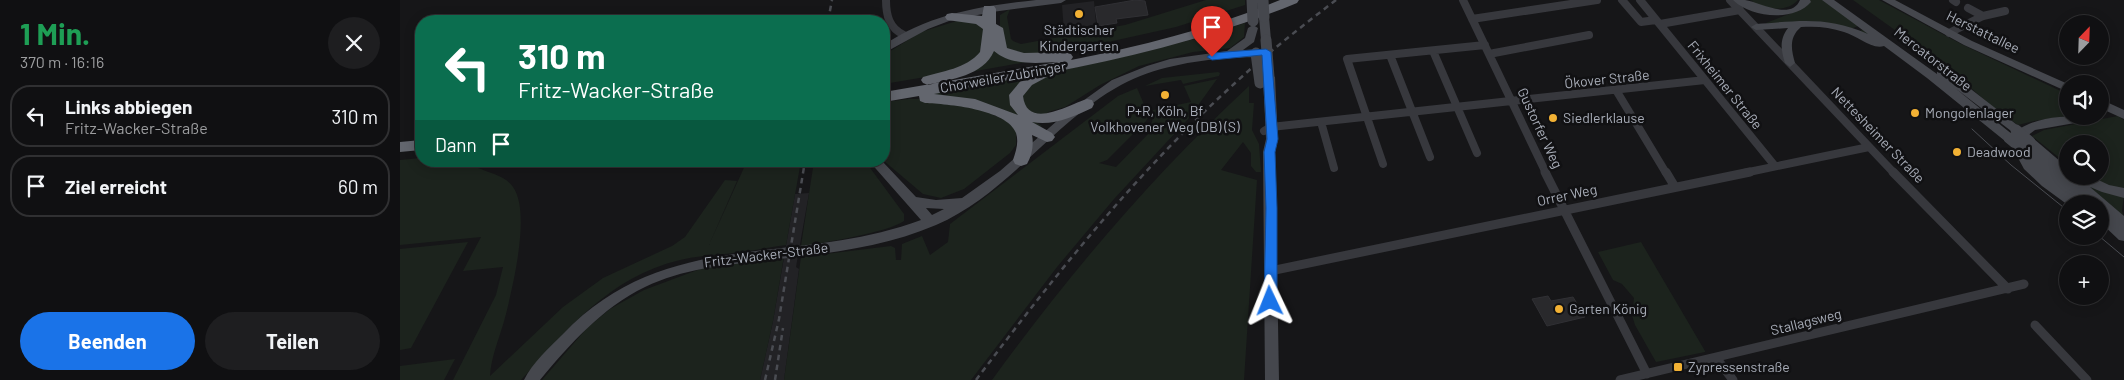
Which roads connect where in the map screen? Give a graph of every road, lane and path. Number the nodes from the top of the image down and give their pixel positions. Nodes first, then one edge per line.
1 (886, 0) edge
2 (1061, 0) edge
3 (1252, 0) edge
4 (1263, 0) edge
5 (1269, 0) edge
6 (1292, 0) edge
7 (1463, 0) edge
8 (1597, 0) edge
9 (1622, 0) edge
10 (1640, 0) edge
11 (1730, 0) edge
12 (1805, 0) edge
13 (1827, 0) edge
14 (1841, 0) edge
15 (1887, 0) edge
16 (1739, 5) edge
17 (1968, 8) dead end
18 (992, 9) junction
19 (2005, 11) dead end
20 (1787, 13) junction
21 (887, 15) edge
22 (1983, 16) junction
23 (952, 17) junction
24 (1472, 20) junction
25 (890, 22) edge
26 (1658, 22) junction
27 (1800, 23) junction
28 (1253, 25) junction
29 (989, 27) junction
30 (1756, 27) junction
31 (1949, 33) junction
32 (904, 35) junction
33 (1589, 35) dead end
34 (890, 46) edge
35 (1487, 49) junction
36 (1433, 51) junction
37 (1228, 54) junction
38 (1256, 54) junction
39 (1390, 55) junction
40 (1063, 62) junction
41 (1790, 62) junction
42 (1931, 75) junction
43 (1705, 80) junction
44 (913, 84) junction
45 (2059, 84) edge
46 (1616, 90) junction
47 (890, 93) edge
48 (890, 93) edge
49 (890, 94) edge
50 (1512, 102) junction
51 (1087, 104) junction
52 (1458, 107) junction
53 (2109, 107) edge
54 (1413, 112) junction
55 (2122, 113) edge
56 (2109, 114) edge
57 (1020, 117) junction
58 (1367, 117) junction
59 (1321, 122) junction
60 (2059, 122) edge
61 (1268, 129) junction
62 (2012, 134) junction
63 (1053, 135) junction
64 (415, 146) edge
65 (400, 147) edge
66 (1870, 147) junction
67 (2028, 147) junction
68 (415, 153) edge
69 (1477, 153) dead end
70 (400, 154) edge
71 (1430, 157) dead end
72 (1021, 160) junction
73 (2059, 162) edge
74 (1383, 164) dead end
75 (1775, 166) junction
76 (880, 167) edge
77 (1334, 168) dead end
78 (2059, 169) edge
79 (2079, 185) edge
80 (2097, 185) edge
81 (1675, 187) junction
82 (2124, 193) edge
83 (2064, 195) edge
84 (2077, 195) edge
85 (911, 201) junction
86 (963, 203) junction
87 (1564, 210) junction
88 (930, 222) junction
89 (2124, 223) edge
90 (2109, 224) edge
91 (2109, 232) edge
92 (2124, 236) edge
93 (2124, 244) edge
94 (1270, 271) junction
95 (2024, 284) dead end
96 (2003, 290) junction
97 (2034, 325) dead end
98 (1717, 358) junction
99 (1647, 374) junction
100 (530, 380) edge
101 (1272, 380) edge
102 (1620, 380) edge
103 (1733, 380) edge
104 (2087, 380) edge

1 - 21 street
2 - 18 street
3 - 28 street, bridge
4 - 38 street, bridge
5 - 40 highway, Chorweiler Zubringer
6 - 40 highway, Chorweiler Zubringer
7 - 24 street, Gustorfer Weg
8 - 24 street
9 - 26 street
10 - 26 street, Frixheimer Straße
11 - 16 street, Nettesheimer Straße
12 - 20 street
13 - 42 street, Mercatorstraße
14 - 62 street, Mercatorstraße
15 - 31 street, Herstattallee
16 - 20 street
16 - 26 street
16 - 30 street, Nettesheimer Straße
17 - 22 street
18 - 23 street
18 - 29 highway
18 - 40 highway
19 - 22 street
20 - 30 street
22 - 31 street
23 - 29 highway
23 - 32 street
24 - 35 street, Gustorfer Weg
25 - 32 street
26 - 43 street, Frixheimer Straße
27 - 30 street
27 - 41 street
27 - 42 street
28 - 37 street
28 - 38 street
29 - 44 highway
30 - 41 street, Nettesheimer Straße
31 - 45 street, Herstattallee
32 - 34 street
33 - 35 street
35 - 36 street
35 - 50 street, Gustorfer Weg
36 - 39 street
36 - 52 street
37 - 38 street, Fritz-Wacker-Straße
37 - 51 street, Fritz-Wacker-Straße
38 - 61 street, bridge
38 - 63 street, Fritz-Wacker-Straße
39 - 54 street
39 - 58 street
40 - 44 highway, Chorweiler Zubringer
40 - 47 highway, Chorweiler Zubringer
40 - 57 highway
41 - 66 street, Nettesheimer Straße
42 - 62 street, Mercatorstraße
43 - 46 street, Ökover Straße
43 - 75 street, Frixheimer Straße
44 - 48 highway, Chorweiler Zubringer
46 - 50 street, Ökover Straße
46 - 81 street
49 - 57 highway
50 - 52 street, Ökover Straße
50 - 87 street, Gustorfer Weg
51 - 57 highway
51 - 63 street, Fritz-Wacker-Straße
52 - 54 street, Ökover Straße
52 - 69 street
53 - 55 street
54 - 58 street, Ökover Straße
54 - 71 street
55 - 56 street
57 - 63 highway
57 - 72 highway
58 - 59 street, Ökover Straße
58 - 74 street
59 - 61 street, Ökover Straße
59 - 77 street
60 - 83 street
61 - 94 street
62 - 67 street, Mercatorstraße, bridge
63 - 72 street, Fritz-Wacker-Straße
64 - 65 highway
66 - 75 street, Orrer Weg
66 - 96 street, Nettesheimer Straße
67 - 73 street
67 - 78 street, Mercatorstraße
67 - 84 street, Mercatorstraße
68 - 70 highway
72 - 86 street, Fritz-Wacker-Straße
75 - 81 street, Orrer Weg
76 - 85 street
79 - 89 street, Mercatorstraße
80 - 82 street
81 - 87 street, Orrer Weg
85 - 86 street
85 - 88 street
86 - 88 street, Fritz-Wacker-Straße
87 - 94 street, Orrer Weg
87 - 99 street, Gustorfer Weg
88 - 100 street, Fritz-Wacker-Straße
90 - 92 street
91 - 93 street
94 - 101 street
95 - 96 street, Stallagsweg
96 - 98 street, Stallagsweg
97 - 104 street
98 - 99 street, Stallagsweg
98 - 103 street
99 - 102 street, Stallagsweg

